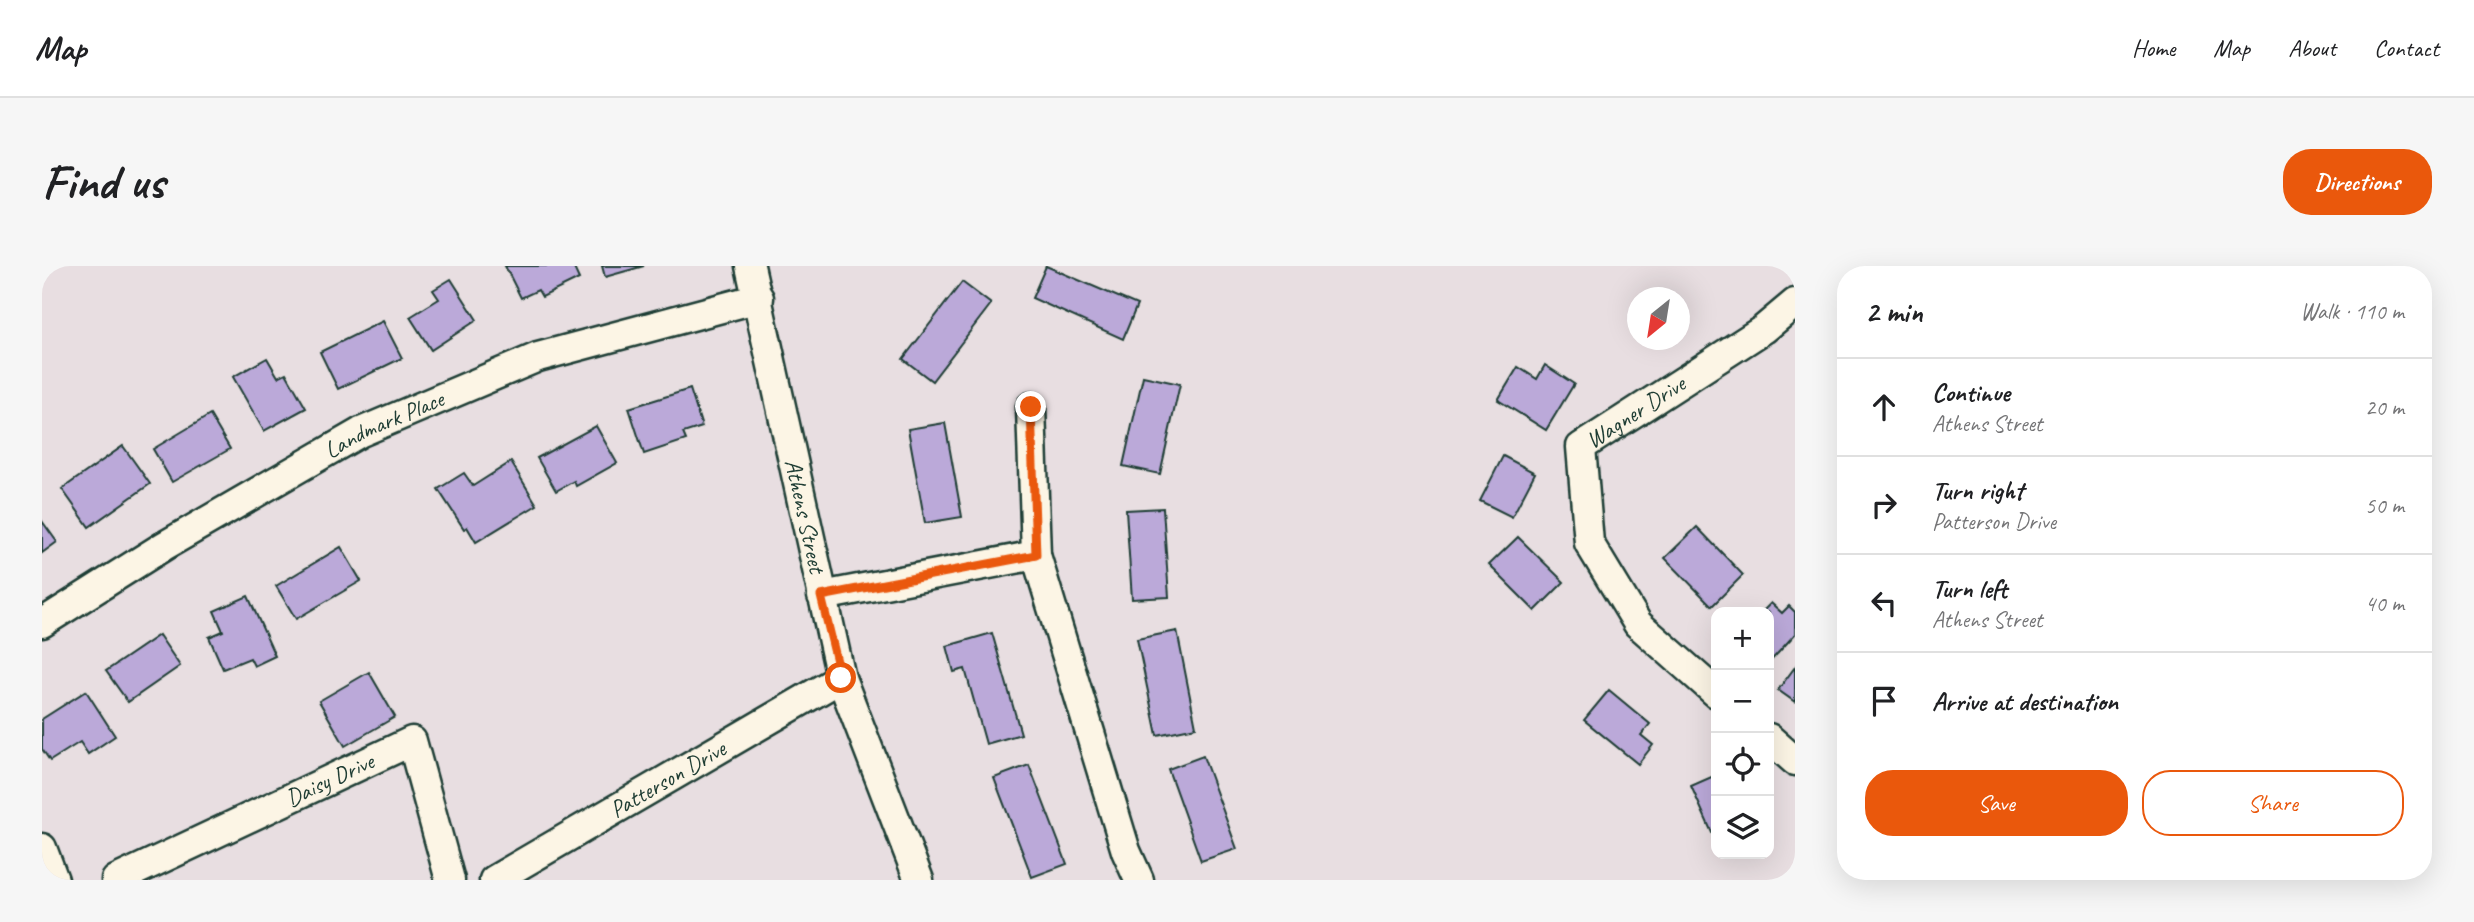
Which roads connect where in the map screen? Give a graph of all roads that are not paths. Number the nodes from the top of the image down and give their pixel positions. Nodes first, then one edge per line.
1 (751, 266) edge
2 (758, 298) junction
3 (1795, 303) edge
4 (1031, 407) dead end
5 (1036, 555) junction
6 (821, 596) junction
7 (42, 623) edge
8 (841, 678) junction
9 (1711, 689) edge
10 (1774, 742) edge
11 (1795, 761) edge
12 (42, 848) edge
13 (54, 880) edge
14 (116, 880) edge
15 (450, 880) edge
16 (494, 880) edge
17 (919, 880) edge
18 (1139, 880) edge

1 - 2 street, Athens Street
2 - 6 street, Athens Street
2 - 7 street, Landmark Place
3 - 9 street, Wagner Drive
4 - 5 street
5 - 6 street
5 - 18 street
6 - 8 street, Athens Street
8 - 16 street, Patterson Drive
8 - 17 street, Athens Street
10 - 11 street
12 - 13 street
14 - 15 street, Daisy Drive

